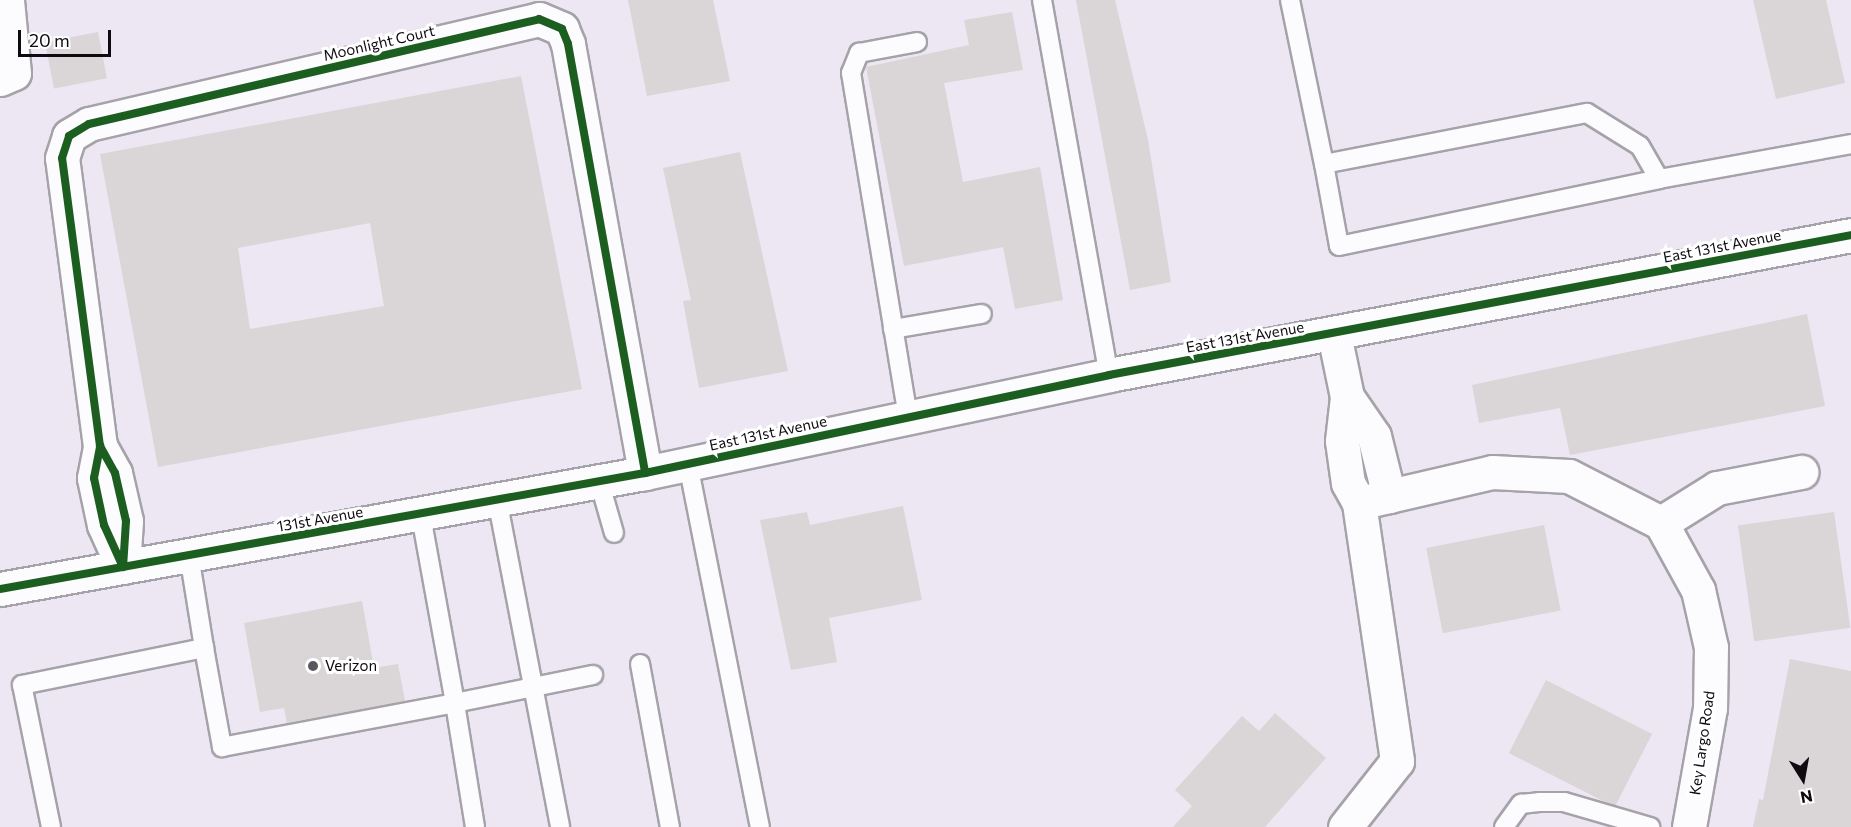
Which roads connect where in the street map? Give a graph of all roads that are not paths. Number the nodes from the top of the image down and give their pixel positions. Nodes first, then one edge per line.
1 (7, 0) edge
2 (1042, 0) edge
3 (1290, 0) edge
4 (917, 42) dead end
5 (0, 79) edge
6 (1851, 144) edge
7 (1324, 164) junction
8 (1659, 179) junction
9 (1851, 235) edge
10 (982, 314) dead end
11 (893, 329) junction
12 (1334, 334) junction
13 (1109, 375) junction
14 (908, 417) junction
15 (688, 464) junction
16 (1801, 472) dead end
17 (645, 473) junction
18 (599, 481) junction
19 (1374, 499) junction
20 (497, 500) junction
21 (421, 515) junction
22 (1661, 523) junction
23 (614, 533) dead end
24 (189, 555) junction
25 (123, 567) junction
26 (0, 589) edge
27 (204, 648) junction
28 (640, 664) dead end
29 (592, 675) dead end
30 (534, 687) junction
31 (455, 703) junction
32 (51, 827) edge
33 (475, 827) edge
34 (560, 827) edge
35 (670, 827) edge
36 (760, 827) edge
37 (1345, 827) edge
38 (1504, 827) edge
39 (1650, 827) edge
40 (1689, 827) edge

1 - 5 street
2 - 13 lane
3 - 7 lane
4 - 11 lane
6 - 8 lane
7 - 8 lane
7 - 8 lane
9 - 12 street, East 131st Avenue
10 - 11 lane
11 - 14 lane
12 - 13 street, East 131st Avenue
12 - 19 street
13 - 14 street, East 131st Avenue
14 - 15 street, East 131st Avenue
15 - 17 street, East 131st Avenue
15 - 36 lane
16 - 22 street
17 - 18 street, 131st Avenue
17 - 25 street, Moonlight Court
18 - 20 street, 131st Avenue
18 - 23 lane
19 - 22 street
19 - 37 street
20 - 21 street, 131st Avenue
20 - 30 lane
21 - 24 street, 131st Avenue
21 - 31 lane
22 - 40 street, Key Largo Road
24 - 25 street, 131st Avenue
24 - 27 lane
25 - 26 street, 131st Avenue
27 - 31 lane
27 - 32 lane
28 - 35 lane
29 - 30 lane
30 - 31 lane
30 - 34 lane
31 - 33 lane
38 - 39 lane

